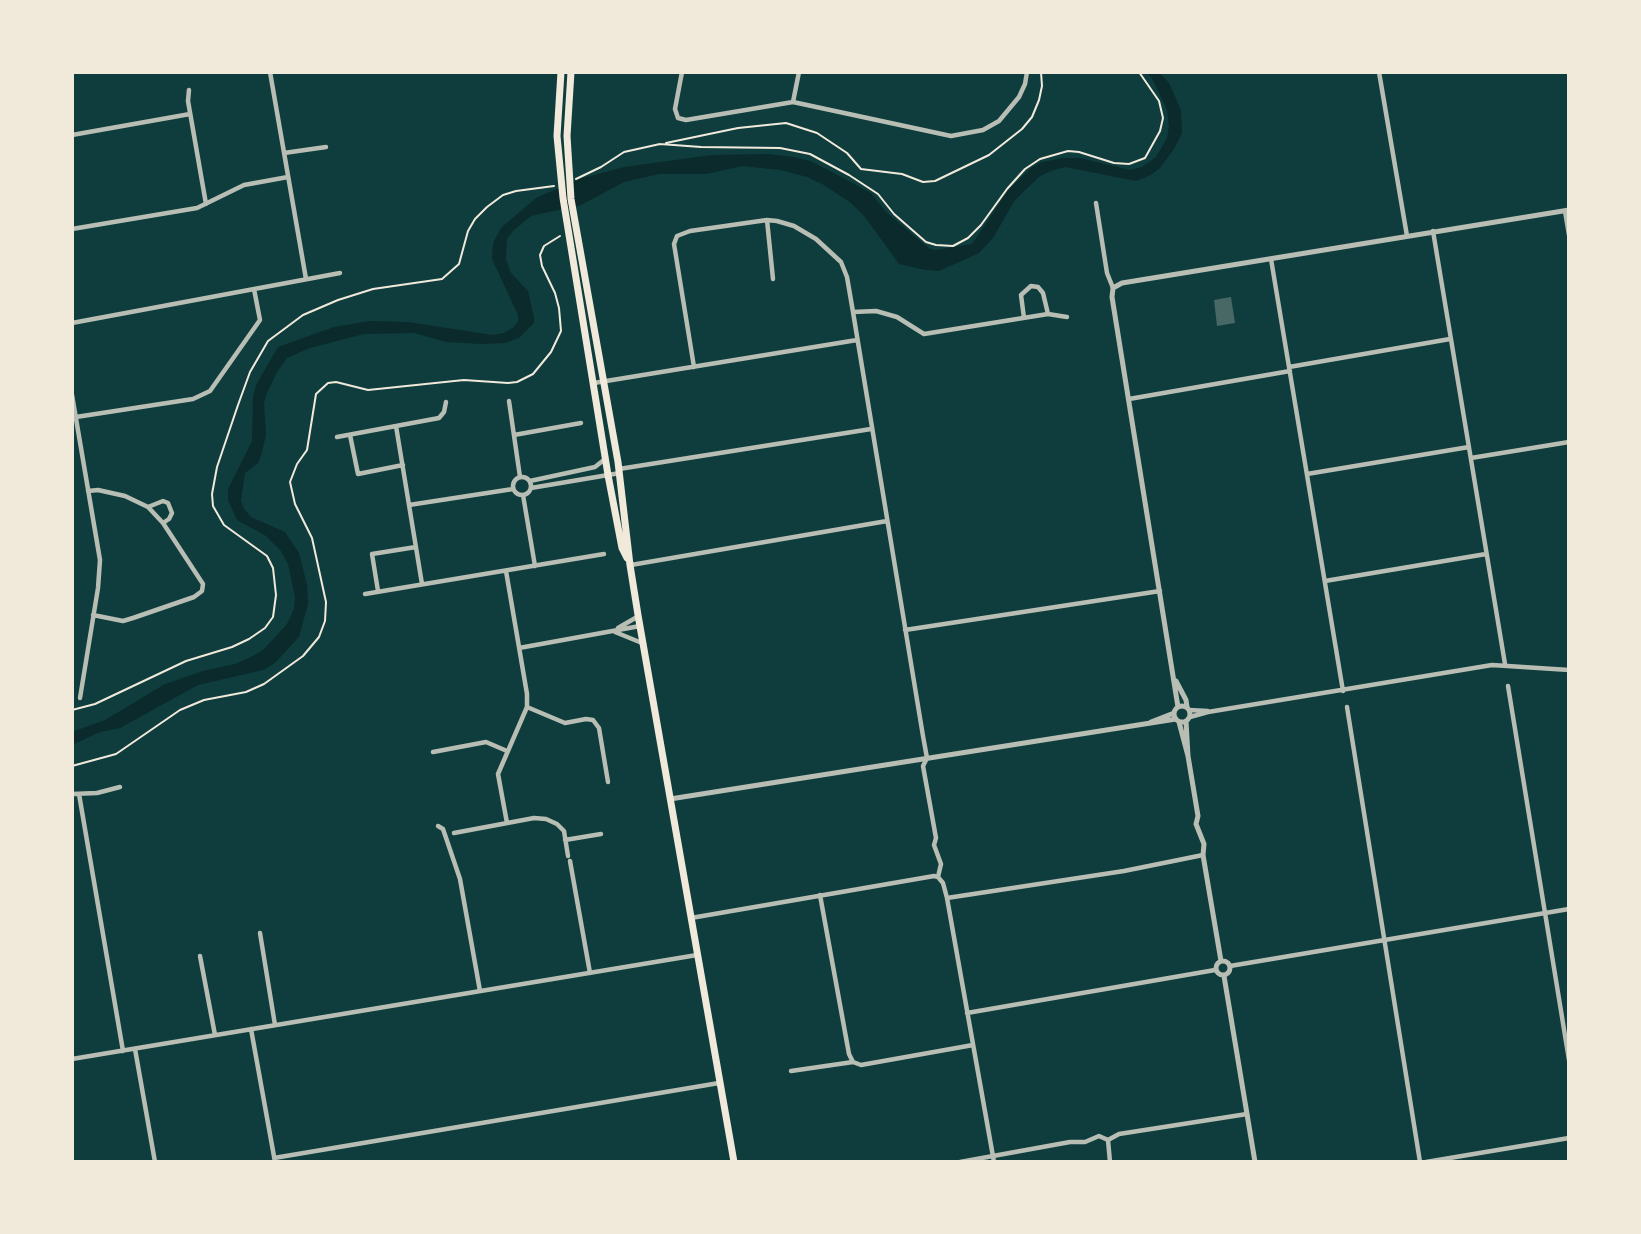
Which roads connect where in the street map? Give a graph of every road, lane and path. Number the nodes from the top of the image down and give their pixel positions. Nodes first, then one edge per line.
1 (270, 72) edge
2 (561, 72) edge
3 (571, 72) edge
4 (682, 72) edge
5 (799, 72) edge
6 (1027, 72) edge
7 (1041, 72) edge
8 (1139, 72) edge
9 (1379, 72) edge
10 (189, 90) dead end
11 (793, 102) junction
12 (190, 114) junction
13 (72, 135) edge
14 (660, 144) junction
15 (326, 147) dead end
16 (284, 153) junction
17 (288, 177) junction
18 (575, 179) dead end
19 (554, 186) dead end
20 (1096, 203) dead end
21 (206, 204) junction
22 (1567, 210) edge
23 (767, 220) junction
24 (72, 229) edge
25 (1433, 231) junction
26 (568, 234) junction
27 (1569, 235) edge
28 (1407, 236) junction
29 (1271, 259) junction
30 (340, 273) dead end
31 (306, 279) junction
32 (773, 279) dead end
33 (1113, 288) junction
34 (254, 289) junction
35 (853, 312) junction
36 (1048, 314) junction
37 (1068, 317) dead end
38 (1024, 318) junction
39 (72, 323) edge
40 (1450, 339) junction
41 (857, 340) junction
42 (694, 367) junction
43 (1289, 369) junction
44 (604, 381) junction
45 (593, 383) junction
46 (72, 395) edge
47 (1129, 399) junction
48 (509, 401) dead end
49 (446, 402) dead end
50 (76, 417) junction
51 (581, 423) dead end
52 (396, 426) junction
53 (871, 429) junction
54 (350, 435) junction
55 (514, 435) junction
56 (337, 437) dead end
57 (1569, 442) edge
58 (1469, 447) junction
59 (1471, 458) junction
60 (606, 459) junction
61 (403, 465) junction
62 (619, 471) junction
63 (1307, 474) junction
64 (608, 475) junction
65 (520, 477) junction
66 (530, 481) junction
67 (531, 488) junction
68 (513, 489) junction
69 (89, 491) junction
70 (523, 495) junction
71 (409, 505) junction
72 (148, 507) junction
73 (887, 521) junction
74 (163, 523) junction
75 (416, 547) junction
76 (604, 554) dead end
77 (1486, 554) junction
78 (630, 565) junction
79 (535, 566) junction
80 (506, 571) junction
81 (1325, 581) junction
82 (422, 584) junction
83 (378, 591) junction
84 (1160, 591) junction
85 (365, 594) dead end
86 (93, 615) junction
87 (638, 615) junction
88 (640, 626) junction
89 (905, 630) junction
90 (610, 631) junction
91 (643, 644) junction
92 (519, 648) junction
93 (1505, 664) junction
94 (1569, 670) edge
95 (1508, 686) dead end
96 (1343, 691) junction
97 (80, 698) dead end
98 (527, 707) junction
99 (1347, 707) dead end
100 (72, 710) edge
101 (1183, 715) junction
102 (507, 751) junction
103 (433, 752) dead end
104 (927, 758) junction
105 (72, 766) edge
106 (608, 782) dead end
107 (120, 787) dead end
108 (72, 794) edge
109 (79, 794) junction
110 (670, 799) junction
111 (507, 823) junction
112 (438, 826) dead end
113 (454, 833) dead end
114 (601, 834) dead end
115 (565, 840) junction
116 (1203, 855) junction
117 (938, 877) junction
118 (820, 895) junction
119 (947, 898) junction
120 (1569, 909) edge
121 (1545, 914) junction
122 (691, 918) junction
123 (260, 933) dead end
124 (1384, 939) junction
125 (697, 955) junction
126 (200, 956) dead end
127 (1221, 961) junction
128 (1230, 966) junction
129 (1215, 971) junction
130 (590, 973) junction
131 (1224, 976) junction
132 (481, 991) junction
133 (967, 1013) junction
134 (275, 1025) junction
135 (251, 1029) junction
136 (215, 1035) junction
137 (973, 1045) junction
138 (135, 1049) junction
139 (123, 1051) junction
140 (72, 1059) edge
141 (1569, 1059) edge
142 (853, 1062) junction
143 (791, 1072) dead end
144 (719, 1083) junction
145 (1247, 1114) junction
146 (1569, 1138) edge
147 (1108, 1140) junction
148 (993, 1159) edge
149 (274, 1160) edge
150 (155, 1162) edge
151 (734, 1162) edge
152 (960, 1162) edge
153 (1110, 1162) edge
154 (1255, 1162) edge
155 (1420, 1162) edge
156 (1426, 1162) edge

1 - 16 street
2 - 26 main road
3 - 44 main road
4 - 11 street
5 - 11 street
6 - 11 street
7 - 14 path
8 - 14 path
9 - 28 street
10 - 12 street
12 - 13 street
12 - 21 street
14 - 18 path
15 - 16 street
16 - 17 street
17 - 21 street
17 - 31 street
19 - 100 path
20 - 33 street
21 - 24 street
22 - 25 street
22 - 27 street
23 - 32 street
23 - 35 street
23 - 42 street
25 - 28 street
25 - 40 street
26 - 45 main road
26 - 105 path
28 - 29 street
29 - 33 street
29 - 43 street
30 - 31 street
31 - 34 street
33 - 47 street
34 - 39 street
34 - 50 street
35 - 38 street
35 - 41 street
36 - 37 street
36 - 38 street
36 - 38 street
40 - 43 street
40 - 58 street
41 - 42 street
41 - 53 street
42 - 44 street
43 - 47 street
43 - 63 street
44 - 45 street
44 - 62 main road
45 - 60 main road
46 - 50 street
47 - 84 street
48 - 55 street
49 - 52 street
50 - 69 street
51 - 55 street
52 - 54 street
52 - 61 street
53 - 62 street
53 - 73 street
54 - 56 street
54 - 61 street
55 - 65 street
57 - 59 street
58 - 59 street
58 - 63 street
59 - 77 street
60 - 64 main road
60 - 66 street
61 - 71 street
62 - 64 street
62 - 78 main road
63 - 81 street
64 - 67 street
64 - 78 main road
65 - 66 street
65 - 68 street
66 - 67 street
67 - 70 street
68 - 70 street
68 - 71 street
69 - 72 street
69 - 86 street
70 - 79 street
71 - 75 street
72 - 74 street
72 - 74 street
73 - 78 street
73 - 89 street
74 - 86 street
75 - 82 street
75 - 83 street
76 - 79 street
77 - 81 street
77 - 93 street
78 - 87 main road
79 - 80 street
80 - 82 street
80 - 92 street
81 - 96 street
82 - 83 street
83 - 85 street
84 - 89 street
84 - 101 street
86 - 97 street
87 - 88 main road
87 - 90 street
88 - 90 street
88 - 91 main road
89 - 104 street
90 - 91 street
90 - 92 street
91 - 110 main road
92 - 98 street
93 - 94 street
93 - 96 street
95 - 121 street
96 - 101 street
98 - 102 street
98 - 106 street
99 - 124 street
101 - 104 street
101 - 116 street
102 - 103 street
102 - 111 street
104 - 110 street
104 - 117 street
107 - 109 street
108 - 109 street
109 - 139 street
110 - 122 main road
111 - 113 street
111 - 115 street
112 - 132 street
114 - 115 street
115 - 130 street
116 - 119 street
116 - 127 street
117 - 118 street
117 - 119 street
118 - 122 street
118 - 142 street
119 - 133 street
120 - 121 street
121 - 124 street
121 - 141 street
122 - 125 main road
123 - 134 street
124 - 128 street
124 - 155 street
125 - 130 street
125 - 144 main road
126 - 136 street
127 - 128 street
127 - 129 street
128 - 131 street
129 - 131 street
129 - 133 street
130 - 132 street
131 - 145 street
132 - 134 street
133 - 137 street
134 - 135 street
135 - 136 street
135 - 149 street
136 - 138 street
137 - 142 street
137 - 148 street
138 - 139 street
138 - 150 street
139 - 140 street
142 - 143 street
144 - 149 street
144 - 151 main road
145 - 147 street
145 - 154 street
146 - 156 street
147 - 148 street
147 - 153 street
148 - 152 street

